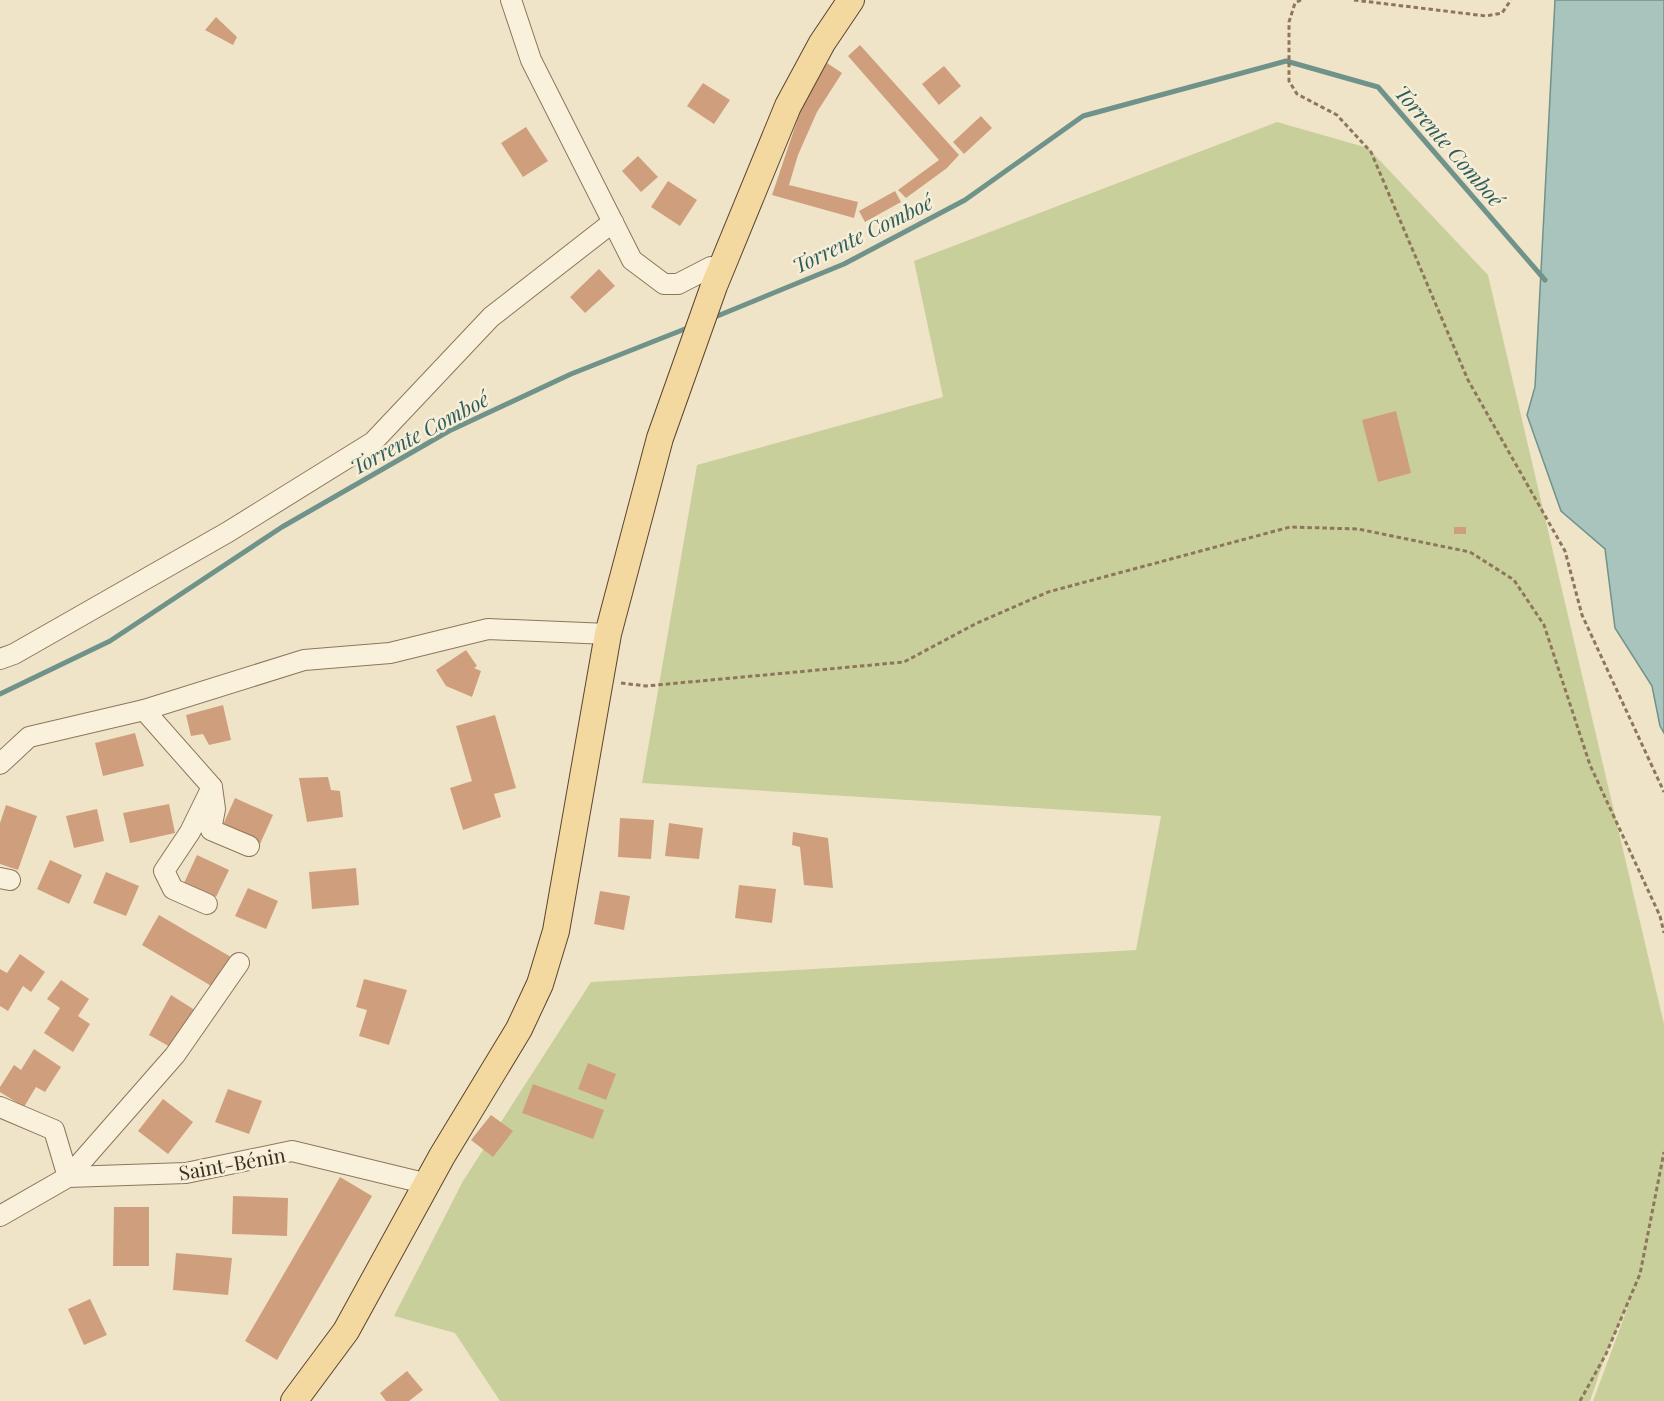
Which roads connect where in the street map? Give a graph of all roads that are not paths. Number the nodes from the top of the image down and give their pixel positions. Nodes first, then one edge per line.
1 (511, 0) edge
2 (851, 0) edge
3 (613, 222) junction
4 (717, 278) junction
5 (608, 634) junction
6 (0, 659) edge
7 (144, 710) junction
8 (0, 764) edge
9 (212, 788) junction
10 (249, 846) dead end
11 (207, 904) dead end
12 (239, 963) dead end
13 (0, 1107) edge
14 (68, 1177) junction
15 (428, 1184) junction
16 (0, 1216) edge
17 (294, 1401) edge

1 - 3 street
2 - 4 main road
3 - 4 street
3 - 6 street
4 - 5 main road
5 - 7 street
5 - 15 main road
7 - 8 street
7 - 9 street
9 - 10 street
9 - 11 street
12 - 14 street, Saint-Bénin
13 - 14 street
14 - 15 street, Saint-Bénin
14 - 16 street, Saint-Bénin
15 - 17 main road

